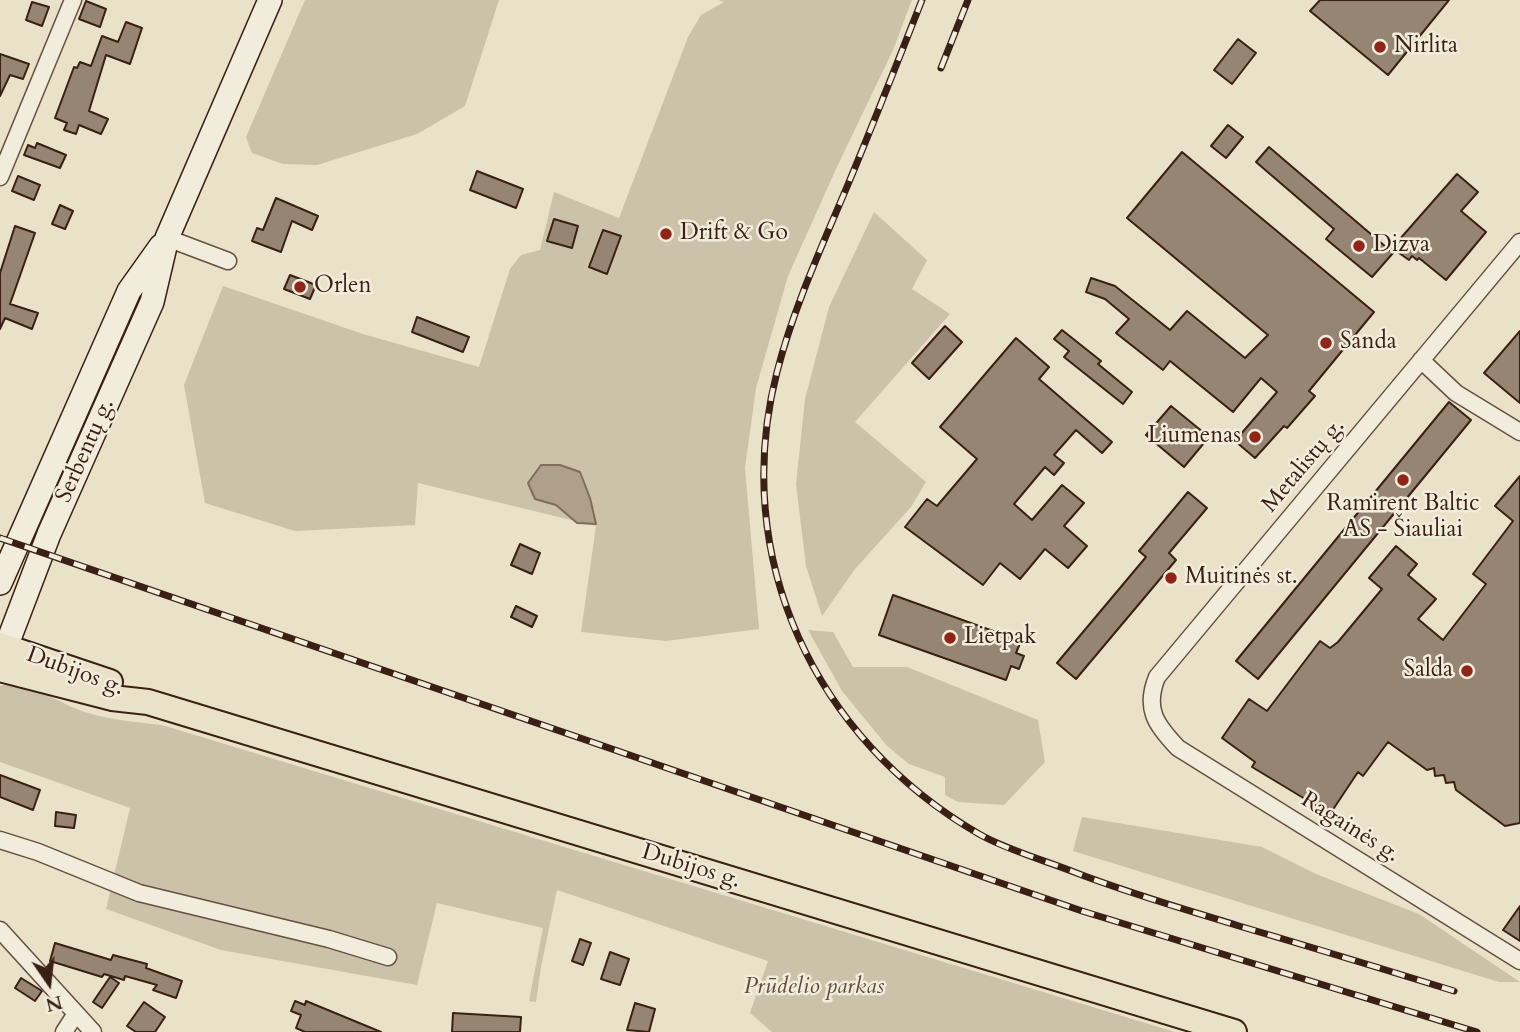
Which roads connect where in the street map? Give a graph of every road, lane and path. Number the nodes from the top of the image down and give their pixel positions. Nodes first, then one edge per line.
1 (73, 0) edge
2 (270, 0) edge
3 (5, 150) edge
4 (0, 177) edge
5 (167, 238) junction
6 (1520, 242) edge
7 (228, 261) dead end
8 (1421, 360) junction
9 (1520, 432) edge
10 (0, 583) edge
11 (2, 656) edge
12 (1160, 730) joint
13 (0, 840) edge
14 (0, 930) edge
15 (388, 957) dead end
16 (1520, 961) edge
17 (75, 1015) junction
18 (64, 1032) edge
19 (93, 1032) edge
20 (1234, 1032) edge

1 - 3 street
2 - 5 main road, Serbentų g.
3 - 4 street
5 - 7 street
5 - 10 main road, Serbentų g.
5 - 11 main road, Serbentų g.
6 - 8 street, Metalistų g.
8 - 9 street
8 - 12 street, Metalistų g.
11 - 20 main road, Dubijos g.
12 - 16 street, Ragainės g.
13 - 15 street
14 - 17 street
17 - 18 street
17 - 19 street

